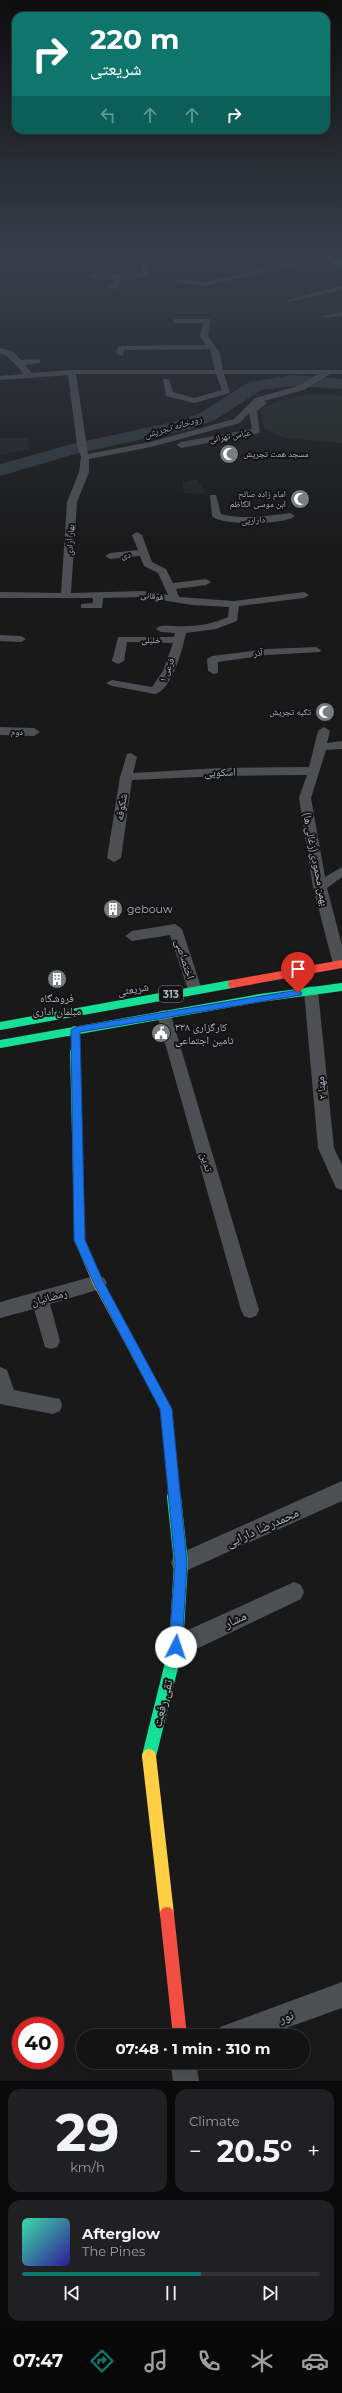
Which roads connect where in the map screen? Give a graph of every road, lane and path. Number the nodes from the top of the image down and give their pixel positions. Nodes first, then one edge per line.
1 (3, 351) edge
2 (213, 351) edge
3 (37, 361) dead end
4 (19, 363) junction
5 (72, 372) junction
6 (219, 372) junction
7 (328, 372) junction
8 (342, 373) edge
9 (29, 374) junction
10 (0, 378) edge
11 (166, 381) dead end
12 (84, 453) junction
13 (213, 497) dead end
14 (290, 516) dead end
15 (137, 535) dead end
16 (143, 553) junction
17 (110, 556) dead end
18 (206, 582) dead end
19 (169, 587) junction
20 (0, 595) edge
21 (98, 595) junction
22 (304, 595) dead end
23 (66, 596) junction
24 (175, 600) junction
25 (234, 604) junction
26 (85, 606) dead end
27 (161, 629) dead end
28 (180, 635) junction
29 (0, 638) edge
30 (21, 639) dead end
31 (316, 650) dead end
32 (118, 661) dead end
33 (214, 671) dead end
34 (112, 684) dead end
35 (0, 731) edge
36 (324, 731) dead end
37 (34, 732) dead end
38 (342, 745) edge
39 (320, 747) junction
40 (131, 757) dead end
41 (314, 771) junction
42 (126, 777) junction
43 (114, 858) dead end
44 (342, 871) edge
45 (320, 886) junction
46 (132, 936) dead end
47 (341, 964) edge
48 (342, 987) edge
49 (195, 990) junction
50 (311, 991) junction
51 (164, 1015) junction
52 (0, 1026) edge
53 (75, 1030) junction
54 (0, 1044) edge
55 (342, 1183) edge
56 (98, 1283) junction
57 (40, 1299) junction
58 (0, 1310) edge
59 (250, 1310) dead end
60 (51, 1341) dead end
61 (0, 1376) edge
62 (53, 1405) dead end
63 (342, 1491) edge
64 (181, 1563) junction
65 (294, 1592) dead end
66 (176, 1647) junction
67 (342, 1995) edge
68 (179, 2029) edge
69 (248, 2029) edge
70 (184, 2069) edge
71 (186, 2081) edge

1 - 4 street
2 - 6 street
3 - 4 street
4 - 9 street
5 - 6 street
5 - 9 street
5 - 12 street
6 - 7 street
6 - 11 street
7 - 8 street
7 - 12 street, عباس تهرانی
8 - 12 street, عباس تهرانی
9 - 10 street
12 - 23 street, بهار آزادی
13 - 14 street, داراریی
15 - 16 street
16 - 17 street, دی
16 - 19 street
18 - 19 street
19 - 24 street
20 - 23 street, فوقانی
21 - 23 street, فوقانی
21 - 24 street, فوقانی
21 - 26 street
22 - 25 street, فوقانی
24 - 25 street, فوقانی
25 - 28 street
27 - 28 street
28 - 32 street, خلیلی
28 - 34 street, فرعی ۱
29 - 30 street
31 - 33 street, آذر
35 - 37 street, دوم
36 - 39 street, بهمن محمودی(زغالی ها)
38 - 39 street
39 - 41 street, بهمن محمودی(زغالی ها)
40 - 42 street, شکوفه
41 - 42 street, اسکویی
41 - 45 street, بهمن محمودی(زغالی ها)
42 - 43 street, شکوفه
44 - 45 street
45 - 47 street, بهمن محمودی(زغالی ها)
46 - 49 street, اختصاصی
47 - 49 street, شریعتی / 313
48 - 50 street, 313
49 - 52 street, شریعتی / 313
50 - 51 street, 313
50 - 55 street, مهنا ۲
51 - 53 street, 313
51 - 59 street, تدین
53 - 54 street, 313
53 - 56 street, تقی رفعت
56 - 57 street, رمضانیان
56 - 64 street, تقی رفعت
57 - 58 street, رمضانیان
57 - 60 street
61 - 62 street
63 - 64 street, محمدرضا دارایی
64 - 66 street, تقی رفعت
65 - 66 street, مشار
66 - 68 street, تقی رفعت
67 - 69 street, نور
70 - 71 street

